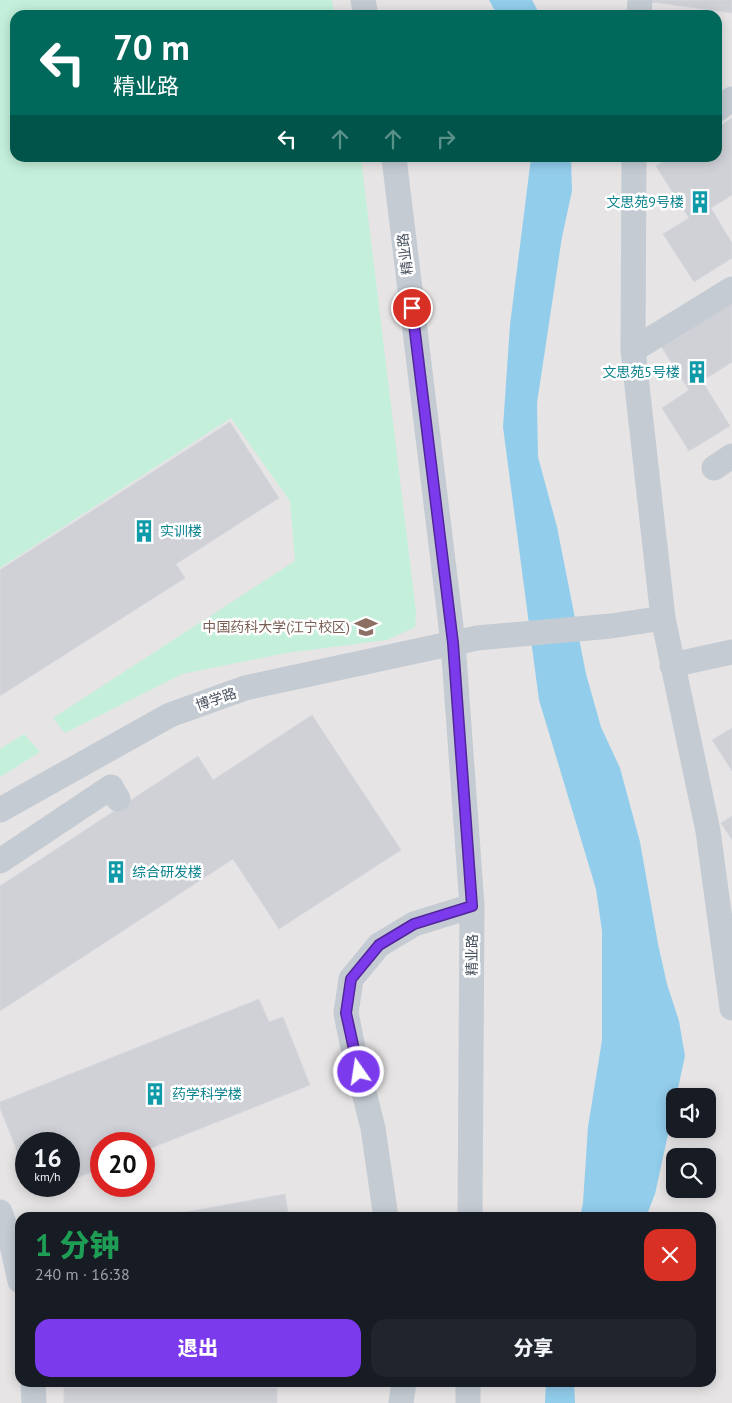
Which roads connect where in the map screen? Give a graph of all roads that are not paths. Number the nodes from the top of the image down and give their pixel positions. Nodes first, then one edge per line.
1 (394, 162) edge
2 (636, 162) edge
3 (732, 289) edge
4 (633, 350) junction
5 (663, 618) junction
6 (453, 643) junction
7 (732, 652) edge
8 (672, 665) junction
9 (95, 756) junction
10 (0, 810) edge
11 (0, 861) edge
12 (472, 906) junction
13 (732, 1008) edge
14 (0, 1212) edge
15 (385, 1212) edge
16 (470, 1212) edge
17 (7, 1254) edge
18 (15, 1271) edge
19 (33, 1387) edge
20 (403, 1387) edge
21 (468, 1387) edge
22 (34, 1403) edge
23 (401, 1403) edge
24 (468, 1403) edge

1 - 6 street, 精业路
2 - 4 street
3 - 4 street
4 - 5 street
5 - 6 street, 博学路
5 - 8 street
6 - 9 street, 博学路
6 - 12 street, 精业路
7 - 8 street
8 - 13 street
9 - 10 street, 博学路
9 - 11 street
12 - 15 street
12 - 16 street, 精业路
14 - 17 street
17 - 18 street
19 - 22 street
20 - 23 street
21 - 24 street

